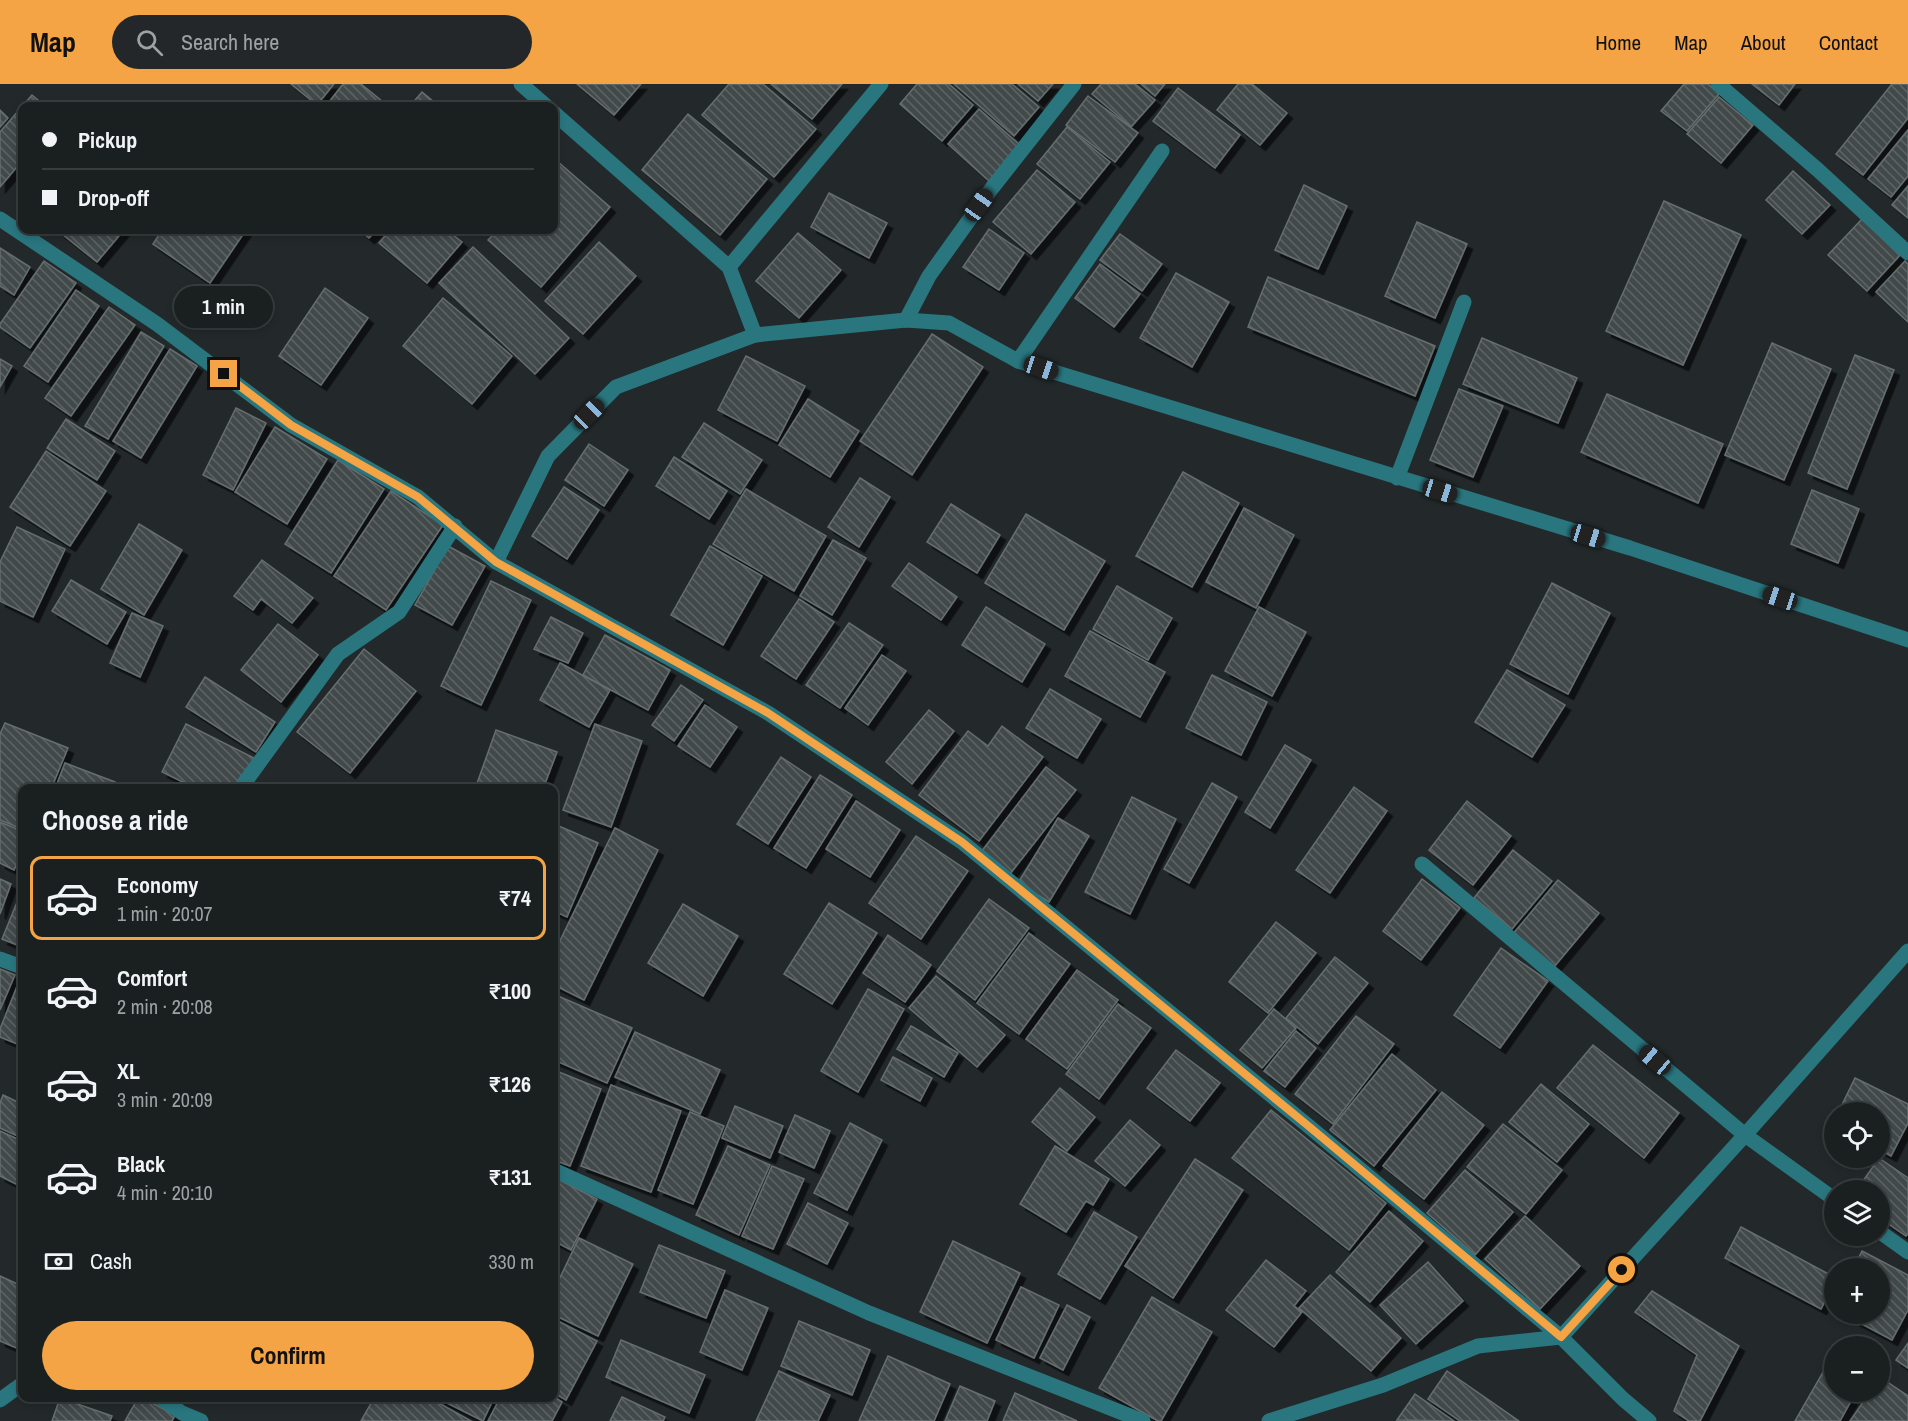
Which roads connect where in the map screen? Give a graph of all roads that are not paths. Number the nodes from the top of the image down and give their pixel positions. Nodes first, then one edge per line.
1 (521, 84) edge
2 (881, 84) edge
3 (1074, 84) edge
4 (1718, 84) edge
5 (541, 102) edge
6 (558, 117) edge
7 (1162, 151) dead end
8 (0, 219) edge
9 (18, 231) edge
10 (22, 234) edge
11 (1908, 253) edge
12 (729, 267) junction
13 (1464, 302) dead end
14 (906, 320) junction
15 (755, 335) junction
16 (1018, 361) junction
17 (1397, 478) junction
18 (455, 526) junction
19 (496, 562) junction
20 (1908, 640) edge
21 (244, 784) edge
22 (1422, 864) dead end
23 (1908, 951) edge
24 (0, 959) edge
25 (18, 966) edge
26 (1745, 1135) junction
27 (558, 1172) edge
28 (1824, 1192) edge
29 (1890, 1239) edge
30 (1908, 1252) edge
31 (1561, 1337) junction
32 (18, 1386) edge
33 (0, 1400) edge
34 (164, 1402) edge
35 (179, 1417) edge
36 (201, 1421) edge
37 (1143, 1421) edge
38 (1269, 1421) edge
39 (1649, 1421) edge

1 - 5 street
2 - 12 street
3 - 14 street
4 - 11 street
6 - 12 street
7 - 16 street
8 - 9 street
10 - 18 street
12 - 15 street
13 - 17 street
14 - 15 street
14 - 16 street
15 - 19 street
16 - 17 street
17 - 20 street
18 - 19 street
18 - 21 street
19 - 31 street
22 - 26 street
23 - 26 street
24 - 25 street
26 - 28 street
26 - 31 street
27 - 37 street
29 - 30 street
31 - 38 street
31 - 39 street
32 - 33 street
34 - 35 street
35 - 36 street

